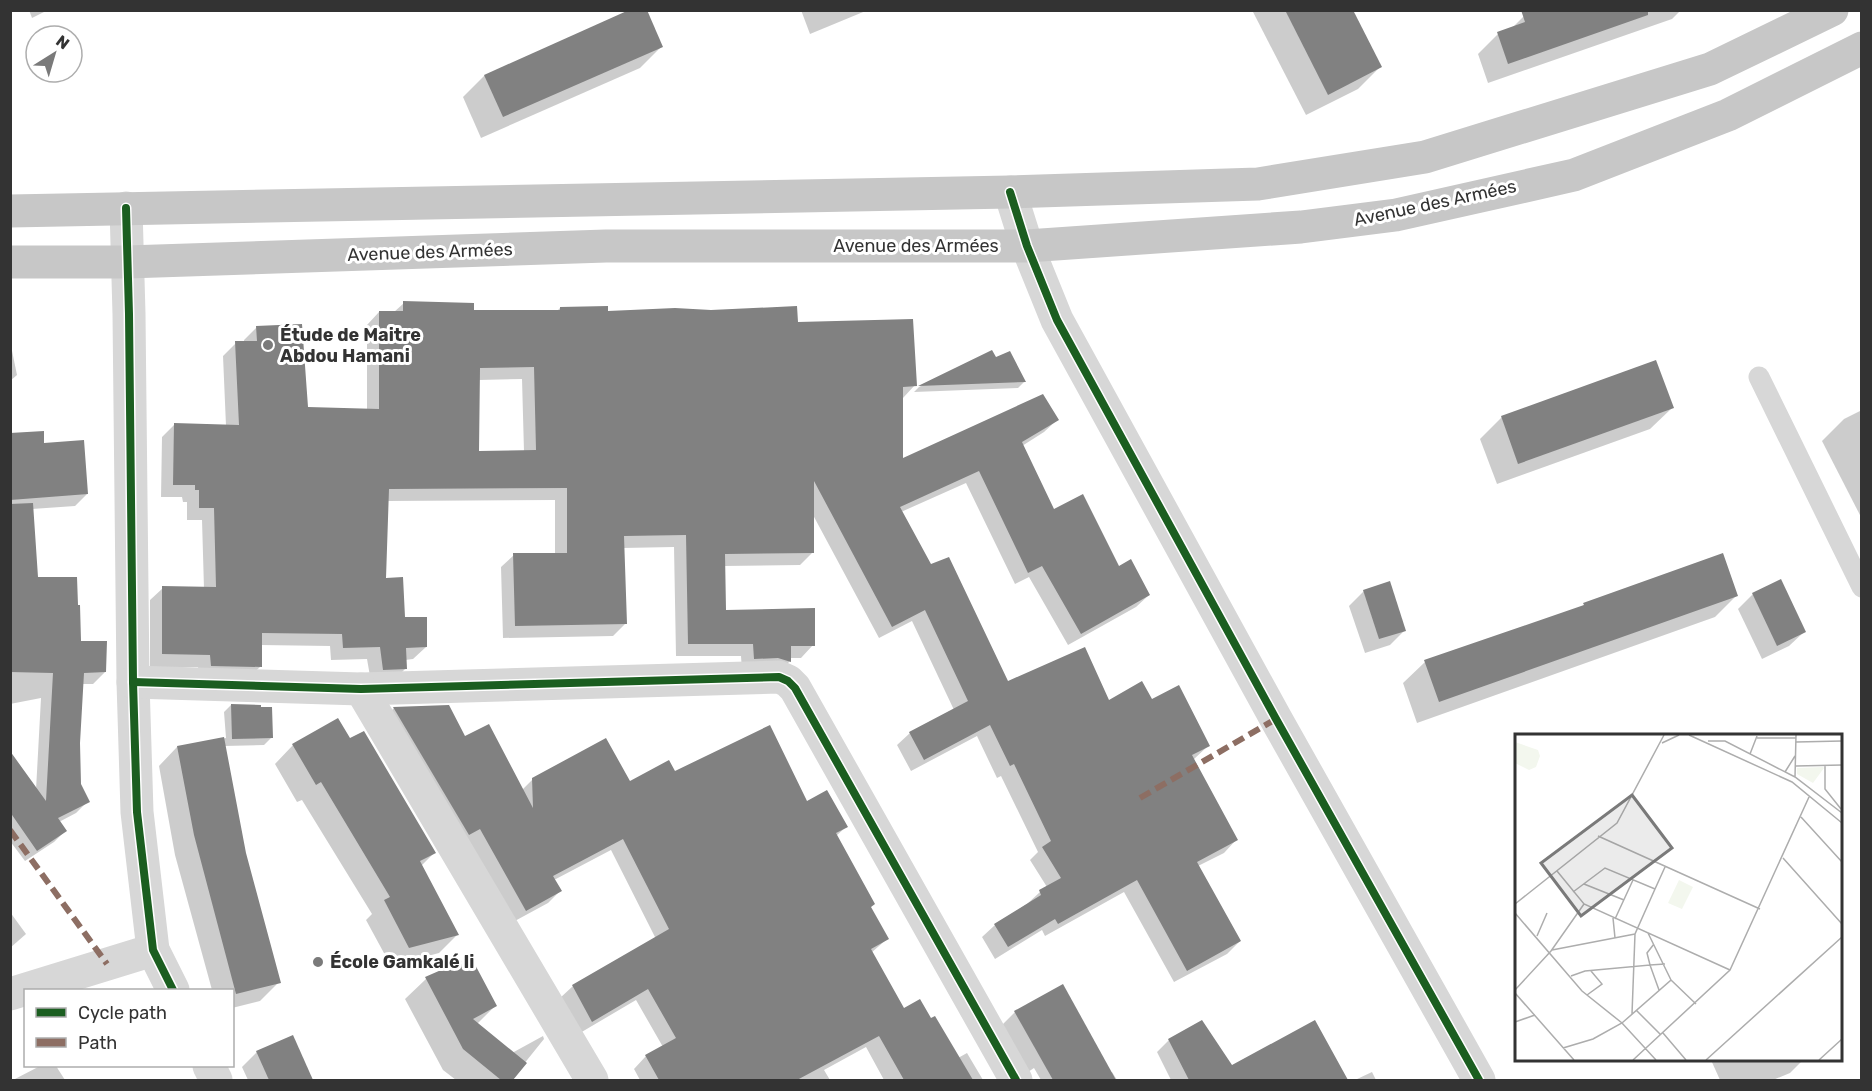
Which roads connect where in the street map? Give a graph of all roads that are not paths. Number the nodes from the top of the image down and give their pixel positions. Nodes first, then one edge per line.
1 (1832, 10) edge
2 (1862, 48) edge
3 (1010, 192) junction
4 (126, 208) junction
5 (10, 211) edge
6 (1027, 246) junction
7 (10, 262) edge
8 (127, 262) junction
9 (1759, 377) dead end
10 (1862, 586) edge
11 (133, 682) junction
12 (361, 689) junction
13 (153, 950) junction
14 (26, 989) edge
15 (172, 989) edge
16 (592, 1080) edge
17 (1016, 1080) edge
18 (1479, 1080) edge

1 - 3 highway
2 - 6 highway, Avenue des Armées
3 - 4 highway
3 - 6 street
4 - 5 highway
4 - 8 street
6 - 8 highway, Avenue des Armées
6 - 18 street
7 - 8 highway, Avenue des Armées
8 - 11 street
9 - 10 lane
11 - 12 street
11 - 13 street
12 - 16 street
12 - 17 street
13 - 14 street
13 - 15 street

